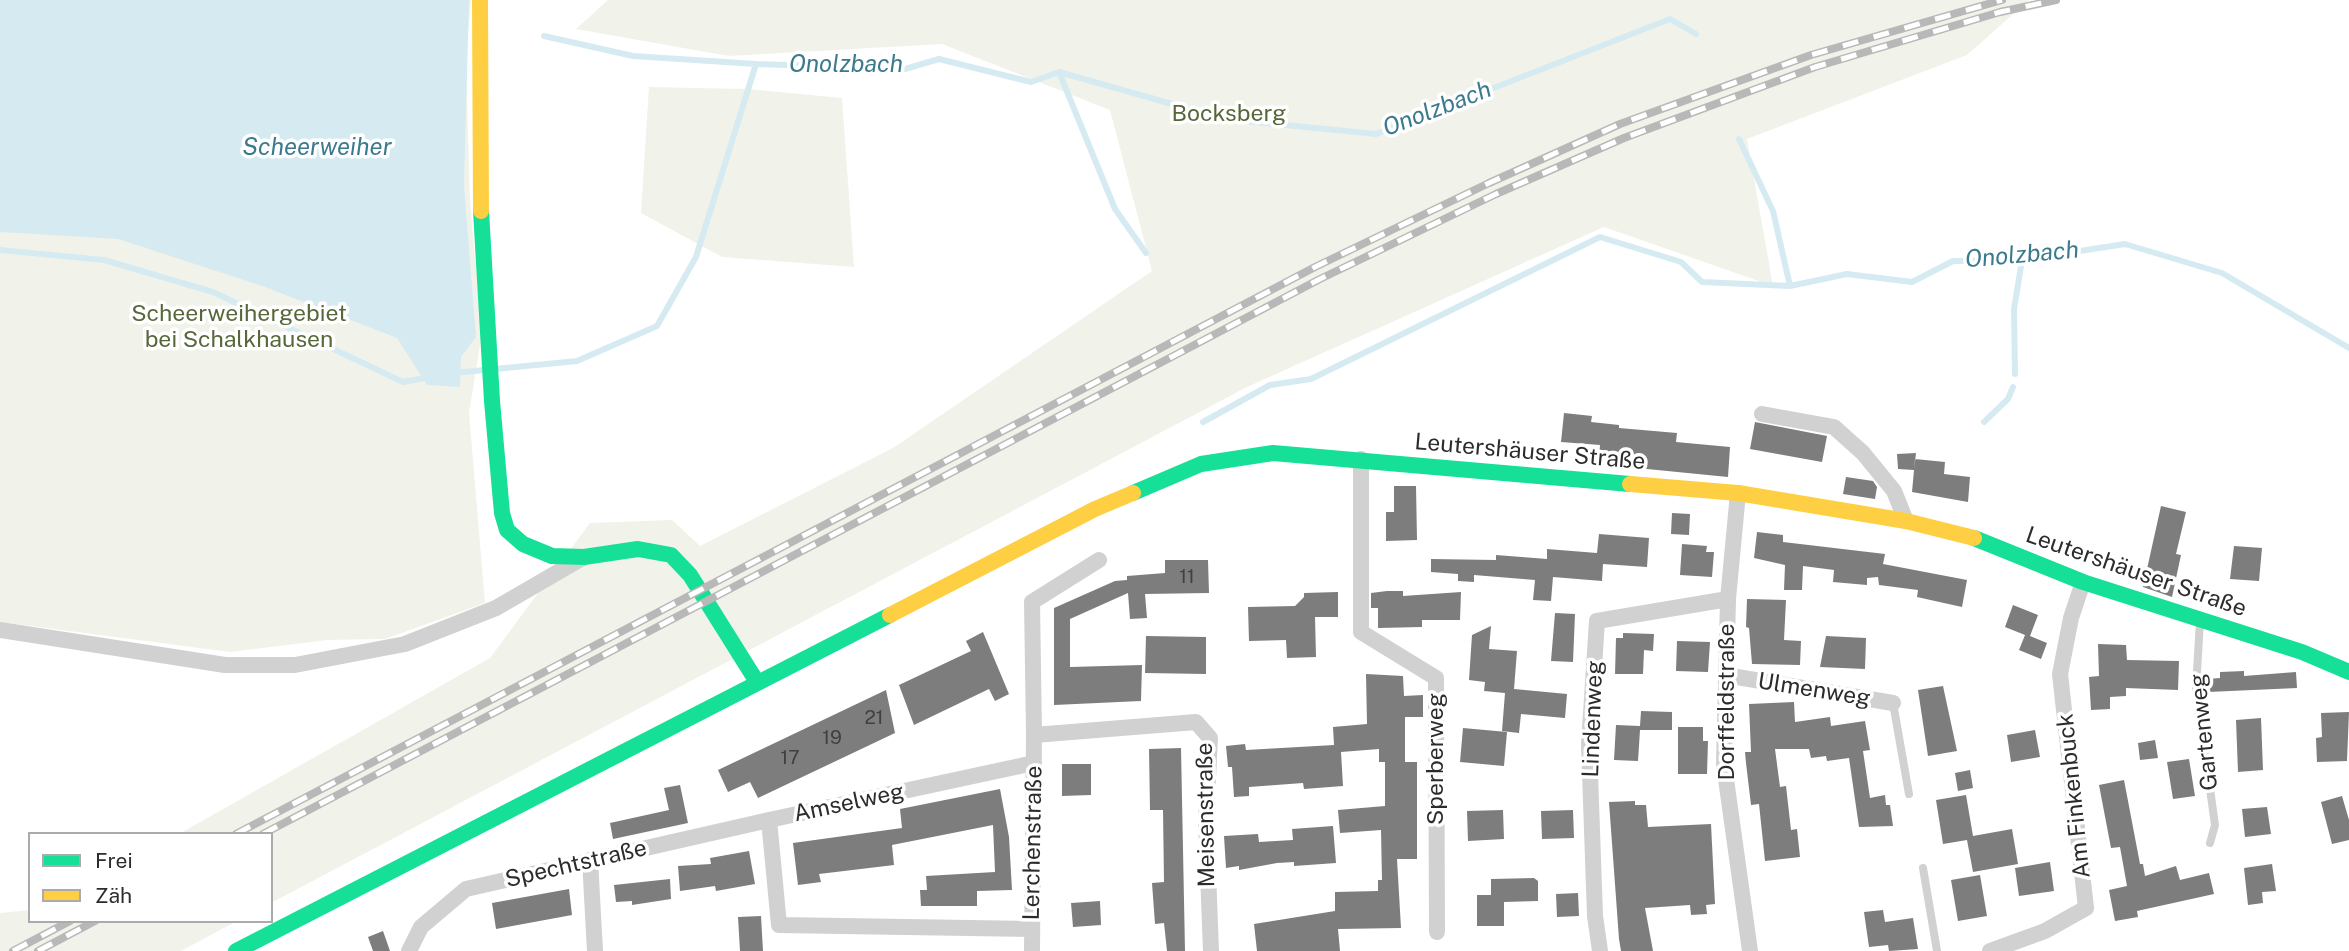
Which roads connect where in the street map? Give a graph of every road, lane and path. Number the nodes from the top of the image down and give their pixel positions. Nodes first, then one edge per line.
1 (480, 0) edge
2 (1762, 414) dead end
3 (1362, 459) junction
4 (1738, 493) junction
5 (1906, 521) junction
6 (584, 557) junction
7 (1099, 561) dead end
8 (2083, 582) junction
9 (1728, 599) junction
10 (2200, 620) junction
11 (0, 630) edge
12 (2349, 672) edge
13 (1726, 675) junction
14 (757, 682) junction
15 (1893, 703) joint
16 (1034, 735) junction
17 (1034, 763) junction
18 (1909, 794) dead end
19 (769, 820) junction
20 (2210, 843) dead end
21 (590, 860) junction
22 (1923, 868) dead end
23 (1032, 929) junction
24 (1437, 932) dead end
25 (236, 951) edge
26 (409, 951) edge
27 (596, 951) edge
28 (1032, 951) edge
29 (1211, 951) edge
30 (1600, 951) edge
31 (1750, 951) edge
32 (1937, 951) edge
33 (1990, 951) edge

1 - 6 main road
2 - 5 street
3 - 4 main road, Leutershäuser Straße
3 - 14 main road, Leutershäuser Straße
3 - 24 street, Sperberweg
4 - 5 main road, Leutershäuser Straße
4 - 9 street, Dorffeldstraße
5 - 8 main road, Leutershäuser Straße
6 - 11 street
6 - 14 main road
7 - 16 street
8 - 10 main road, Leutershäuser Straße
8 - 33 street, Am Finkenbuck
9 - 13 street, Dorffeldstraße
9 - 30 street, Lindenweg
10 - 12 main road, Leutershäuser Straße
10 - 20 lane, Gartenweg
13 - 15 street, Ulmenweg
13 - 31 street, Dorffeldstraße
14 - 25 main road, Leutershäuser Straße
15 - 18 lane, Ulmenweg
16 - 17 street, Lerchenstraße
16 - 29 street, Meisenstraße
17 - 19 street, Amselweg
17 - 23 street, Lerchenstraße
19 - 21 street, Spechtstraße
19 - 23 street, Amselweg
21 - 26 street, Spechtstraße
21 - 27 street
22 - 32 lane
23 - 28 street, Lerchenstraße

